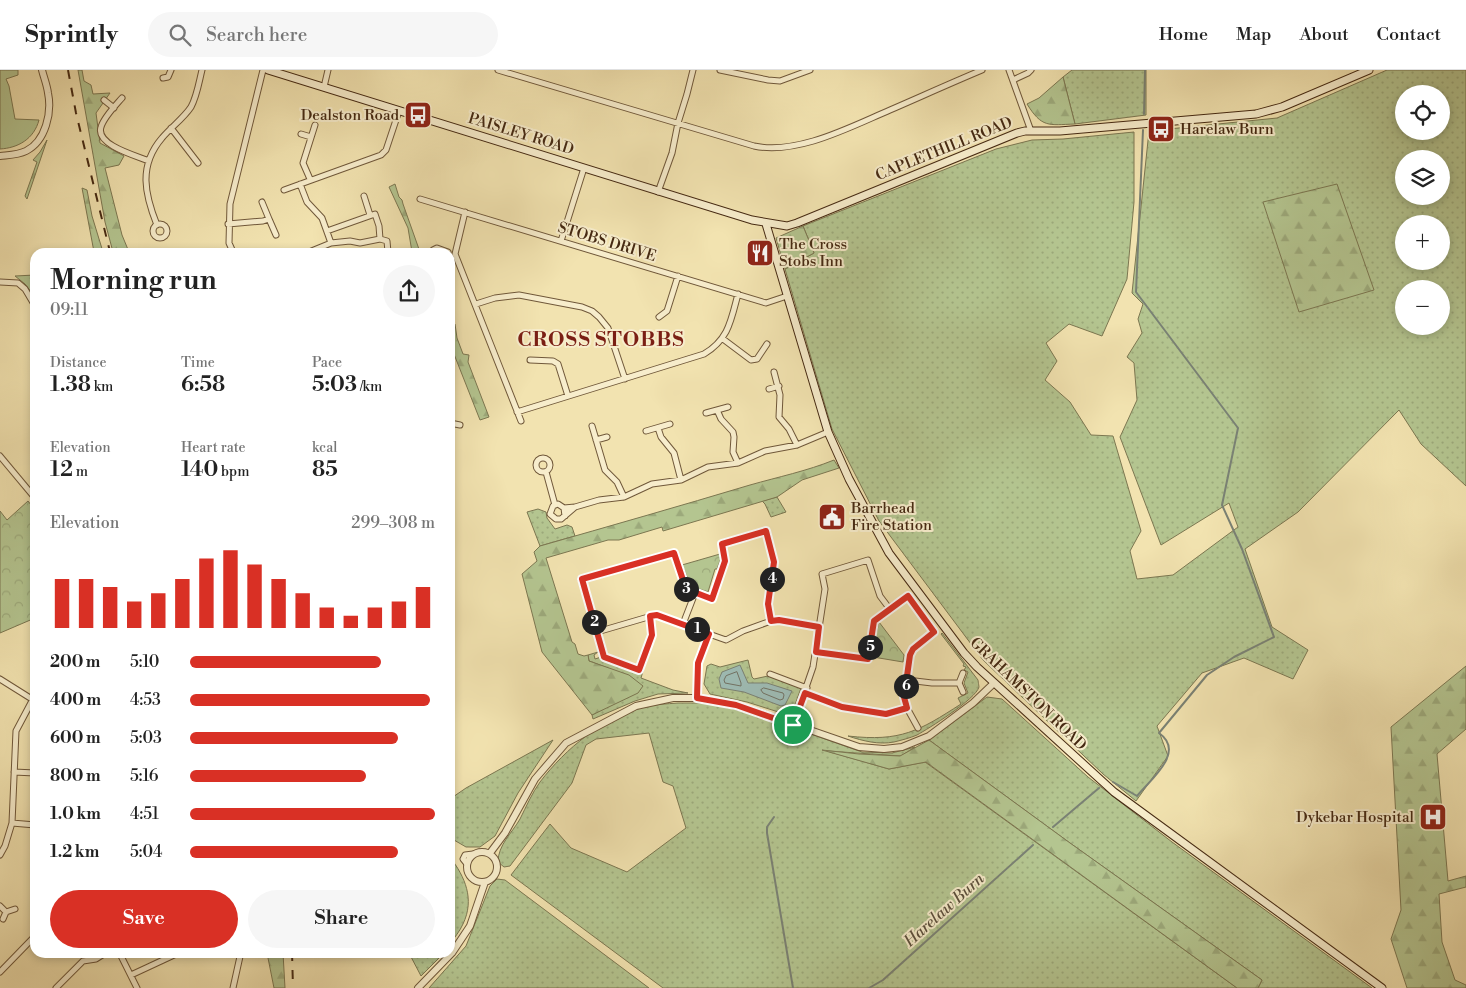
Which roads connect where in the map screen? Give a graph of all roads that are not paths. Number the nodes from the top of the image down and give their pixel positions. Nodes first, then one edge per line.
1 (42, 70) edge
2 (171, 70) edge
3 (202, 70) edge
4 (263, 70) edge
5 (268, 70) edge
6 (328, 70) edge
7 (498, 70) edge
8 (693, 70) edge
9 (720, 70) edge
10 (792, 70) edge
11 (810, 70) edge
12 (982, 70) edge
13 (1009, 70) edge
14 (1032, 70) edge
15 (1369, 70) edge
16 (283, 72) edge
17 (510, 72) edge
18 (795, 77) junction
19 (163, 78) dead end
20 (1013, 80) junction
21 (324, 87) junction
22 (122, 98) dead end
23 (104, 100) dead end
24 (114, 108) junction
25 (398, 111) junction
26 (678, 123) junction
27 (315, 125) dead end
28 (171, 128) junction
29 (1031, 131) junction
30 (301, 134) dead end
31 (311, 137) junction
32 (0, 156) edge
33 (149, 160) junction
34 (198, 163) dead end
35 (584, 168) junction
36 (310, 180) junction
37 (300, 184) junction
38 (284, 190) dead end
39 (658, 192) junction
40 (364, 196) dead end
41 (420, 199) dead end
42 (262, 202) dead end
43 (465, 212) junction
44 (370, 215) junction
45 (269, 219) junction
46 (228, 224) junction
47 (766, 224) junction
48 (157, 225) dead end
49 (327, 231) junction
50 (276, 235) dead end
51 (380, 239) junction
52 (562, 241) junction
53 (331, 243) junction
54 (231, 248) edge
55 (319, 248) edge
56 (388, 248) edge
57 (453, 248) edge
58 (455, 261) edge
59 (678, 276) junction
60 (0, 282) edge
61 (738, 294) junction
62 (787, 296) junction
63 (30, 298) edge
64 (476, 304) junction
65 (659, 317) dead end
66 (722, 339) junction
67 (767, 344) dead end
68 (530, 360) dead end
69 (774, 372) dead end
70 (625, 379) junction
71 (778, 386) junction
72 (769, 389) dead end
73 (568, 396) junction
74 (728, 407) dead end
75 (716, 410) junction
76 (517, 412) junction
77 (706, 414) dead end
78 (521, 421) dead end
79 (455, 424) edge
80 (670, 424) dead end
81 (460, 425) dead end
82 (592, 426) dead end
83 (658, 428) junction
84 (646, 431) dead end
85 (828, 432) junction
86 (607, 437) dead end
87 (596, 440) junction
88 (797, 445) junction
89 (0, 456) edge
90 (738, 463) junction
91 (546, 472) dead end
92 (681, 480) junction
93 (30, 492) edge
94 (624, 497) junction
95 (555, 505) junction
96 (575, 507) junction
97 (564, 508) junction
98 (565, 516) junction
99 (695, 593) junction
100 (889, 608) junction
101 (650, 616) junction
102 (771, 621) junction
103 (683, 624) junction
104 (819, 627) junction
105 (597, 632) junction
106 (709, 634) junction
107 (816, 652) junction
108 (964, 673) dead end
109 (770, 674) dead end
110 (0, 679) edge
111 (907, 680) junction
112 (959, 682) junction
113 (994, 683) junction
114 (806, 690) junction
115 (963, 692) dead end
116 (30, 698) edge
117 (697, 698) junction
118 (30, 707) edge
119 (907, 708) junction
120 (793, 725) junction
121 (918, 728) dead end
122 (14, 772) junction
123 (30, 773) edge
124 (12, 823) junction
125 (30, 825) edge
126 (490, 853) junction
127 (0, 855) edge
128 (486, 882) junction
129 (0, 906) edge
130 (15, 909) dead end
131 (6, 912) junction
132 (3, 919) dead end
133 (30, 941) edge
134 (455, 948) edge
135 (98, 958) edge
136 (122, 958) edge
137 (168, 958) edge
138 (240, 958) edge
139 (447, 958) edge
140 (0, 972) edge
141 (131, 976) junction
142 (56, 988) edge
143 (136, 988) edge
144 (233, 988) edge
145 (418, 988) edge
146 (1382, 988) edge

1 - 32 street
2 - 19 street
3 - 28 street
4 - 46 street
5 - 16 main road, PAISLEY ROAD
6 - 21 street
7 - 17 street
8 - 26 street
9 - 18 street
10 - 18 street
11 - 18 street
12 - 26 street
13 - 20 street
14 - 20 street
15 - 29 main road, CAPLETHILL ROAD
16 - 21 main road, PAISLEY ROAD
17 - 26 street
20 - 29 street
21 - 25 main road, PAISLEY ROAD
22 - 24 street
23 - 24 street
24 - 33 street
25 - 35 main road, PAISLEY ROAD
25 - 36 street
26 - 39 street
27 - 31 street
28 - 33 street
28 - 34 street
29 - 47 main road, CAPLETHILL ROAD
30 - 31 street
31 - 36 street
33 - 48 street
35 - 39 main road, PAISLEY ROAD
35 - 52 street
36 - 37 street
37 - 38 street
37 - 49 street
39 - 47 main road, PAISLEY ROAD
40 - 44 street
41 - 43 street, STOBS DRIVE
42 - 45 street
43 - 52 street, STOBS DRIVE
43 - 57 street
44 - 49 street
44 - 51 street
45 - 46 street
45 - 50 street
46 - 54 street
47 - 62 main road, GRAHAMSTON ROAD
49 - 53 street
51 - 53 street
51 - 56 street
52 - 59 street, STOBS DRIVE
53 - 55 street
58 - 64 street
59 - 61 street, STOBS DRIVE
59 - 65 street
60 - 63 street
61 - 62 street, STOBS DRIVE
61 - 66 street
62 - 85 main road, GRAHAMSTON ROAD
64 - 70 street
64 - 76 street
66 - 67 street
66 - 70 street
68 - 73 street
69 - 71 street
70 - 73 street
71 - 72 street
71 - 88 street
73 - 76 street
74 - 75 street
75 - 77 street
75 - 90 street
76 - 78 street
79 - 81 street
80 - 83 street
82 - 87 street
83 - 84 street
83 - 92 street
85 - 88 street
85 - 113 main road, GRAHAMSTON ROAD
86 - 87 street
87 - 94 street
88 - 90 street
89 - 93 street
90 - 92 street
91 - 95 street
92 - 94 street
94 - 96 street
95 - 97 street
95 - 98 street
96 - 97 street
96 - 98 street
97 - 98 street
99 - 102 street
99 - 103 street
99 - 105 street
100 - 104 street
100 - 107 street
100 - 111 street
101 - 103 street
101 - 105 street
101 - 105 street
102 - 104 street
102 - 106 street
103 - 106 street
104 - 107 street
106 - 117 street
107 - 114 street
108 - 112 street
109 - 114 street
110 - 116 street
111 - 112 street
111 - 119 street
112 - 115 street
113 - 120 street
113 - 146 main road, GRAHAMSTON ROAD
114 - 119 street
114 - 120 street
117 - 120 street
117 - 126 street
118 - 122 street
119 - 121 street
122 - 123 street
122 - 124 street
124 - 125 street
124 - 127 street
126 - 128 street
126 - 128 street
128 - 134 street
129 - 131 street
130 - 131 street
131 - 132 street
133 - 140 street
135 - 142 street
136 - 141 street
137 - 141 street
138 - 144 street
139 - 145 street
141 - 143 street

